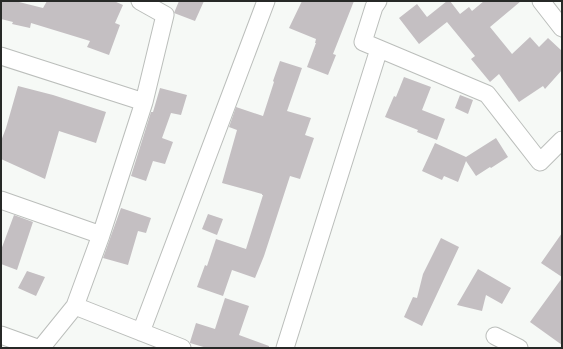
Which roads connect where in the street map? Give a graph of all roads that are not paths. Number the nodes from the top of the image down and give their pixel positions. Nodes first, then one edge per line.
1 (140, 1) edge
2 (266, 1) edge
3 (378, 1) edge
4 (541, 1) edge
5 (562, 28) edge
6 (379, 49) junction
7 (1, 56) edge
8 (144, 102) junction
9 (562, 140) edge
10 (1, 200) edge
11 (102, 235) junction
12 (75, 306) junction
13 (141, 332) junction
14 (1, 335) edge
15 (495, 336) dead end
16 (37, 348) edge
17 (41, 348) edge
18 (182, 348) edge
19 (285, 348) edge
20 (519, 348) edge

1 - 8 street
2 - 13 street
3 - 6 street
4 - 5 street
6 - 9 street
6 - 19 street
7 - 8 street
8 - 11 street
10 - 11 street
11 - 12 street
12 - 13 street
12 - 17 street
13 - 18 street
14 - 16 street
15 - 20 street

